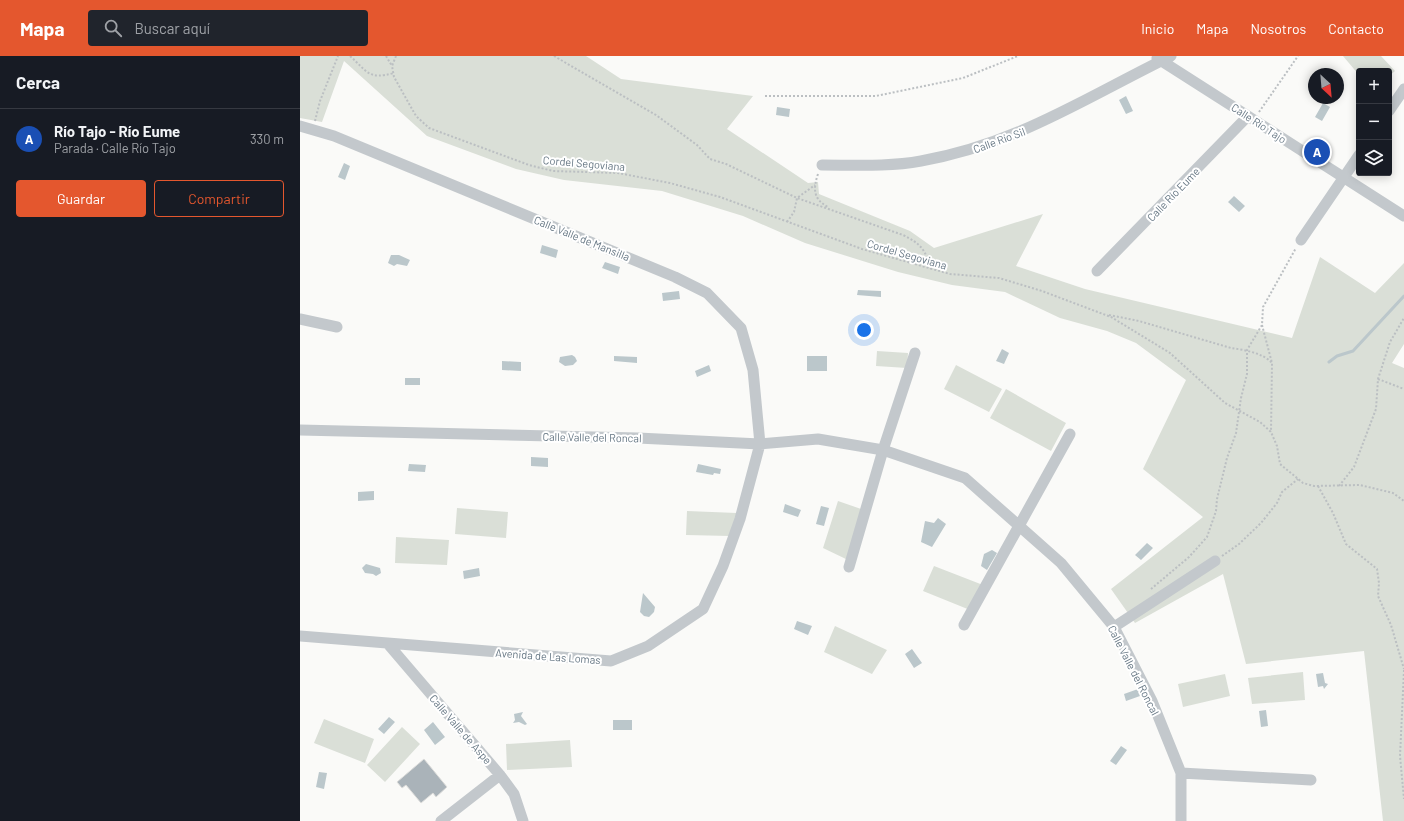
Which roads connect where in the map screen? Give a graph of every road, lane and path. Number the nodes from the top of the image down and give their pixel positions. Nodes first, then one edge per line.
1 (338, 56) edge
2 (350, 56) edge
3 (386, 56) edge
4 (396, 56) edge
5 (554, 56) edge
6 (1018, 56) edge
7 (1298, 56) edge
8 (1162, 58) edge
9 (392, 66) junction
10 (394, 73) junction
11 (1404, 89) edge
12 (765, 96) dead end
13 (1392, 107) edge
14 (1251, 118) junction
15 (300, 126) edge
16 (314, 129) junction
17 (1356, 160) edge
18 (822, 165) joint
19 (1344, 178) junction
20 (814, 185) junction
21 (797, 198) junction
22 (830, 209) junction
23 (1404, 216) edge
24 (787, 222) junction
25 (1301, 240) joint
26 (931, 269) junction
27 (1097, 271) dead end
28 (1102, 314) junction
29 (1404, 318) edge
30 (300, 319) edge
31 (1262, 324) junction
32 (337, 327) dead end
33 (1247, 350) junction
34 (915, 353) dead end
35 (1272, 363) junction
36 (1378, 379) junction
37 (1404, 389) edge
38 (1239, 410) junction
39 (300, 430) edge
40 (1271, 432) junction
41 (1070, 434) dead end
42 (760, 444) junction
43 (883, 450) junction
44 (1298, 479) junction
45 (1318, 486) junction
46 (1339, 486) junction
47 (1404, 501) edge
48 (1020, 525) junction
49 (1215, 561) joint
50 (849, 566) dead end
51 (1148, 592) dead end
52 (964, 625) dead end
53 (1114, 627) junction
54 (300, 636) edge
55 (388, 644) junction
56 (1404, 669) edge
57 (1181, 773) junction
58 (500, 775) junction
59 (1311, 780) dead end
60 (1404, 799) edge
61 (441, 821) edge
62 (523, 821) edge
63 (1181, 821) edge

1 - 16 path
2 - 10 path
3 - 9 path, Cordel Segoviana
4 - 9 path
5 - 21 path
6 - 12 path
7 - 14 path
8 - 14 street, Calle Río Tajo
8 - 18 street, Calle Río Sil
9 - 10 path, Cordel Segoviana
10 - 24 path, Cordel Segoviana
11 - 13 street
14 - 19 street, Calle Río Tajo
14 - 27 street, Calle Río Eume
15 - 16 street, Calle Valle de Mansilla
16 - 42 street, Calle Valle de Mansilla
17 - 19 street
18 - 20 path
19 - 23 street, Calle Río Tajo
19 - 25 street
20 - 21 path
20 - 22 path
21 - 22 path
21 - 24 path
22 - 26 path
24 - 26 path, Cordel Segoviana
25 - 31 path
26 - 28 path, Cordel Segoviana
28 - 33 path
28 - 38 path, Cordel Segoviana
29 - 36 path
30 - 32 street
31 - 33 path
31 - 35 path
33 - 35 path
33 - 38 path
34 - 43 street
35 - 40 path
36 - 37 path
36 - 46 path
38 - 40 path, Cordel Segoviana
38 - 51 path
39 - 42 street, Calle Valle del Roncal
40 - 44 path
41 - 48 street
42 - 43 street, Calle Valle del Roncal
42 - 55 street, Avenida de Las Lomas
43 - 48 street, Calle Valle del Roncal
43 - 50 street
44 - 45 path
44 - 49 path
45 - 46 path
45 - 56 path
46 - 47 path
48 - 52 street
48 - 53 street, Calle Valle del Roncal
49 - 53 street
53 - 57 street, Calle Valle del Roncal
54 - 55 street, Avenida de Las Lomas
55 - 58 street, Calle Valle de Aspe
56 - 60 path
57 - 59 street
57 - 63 street, Calle Valle del Roncal
58 - 61 street
58 - 62 street, Calle Valle de Aspe

